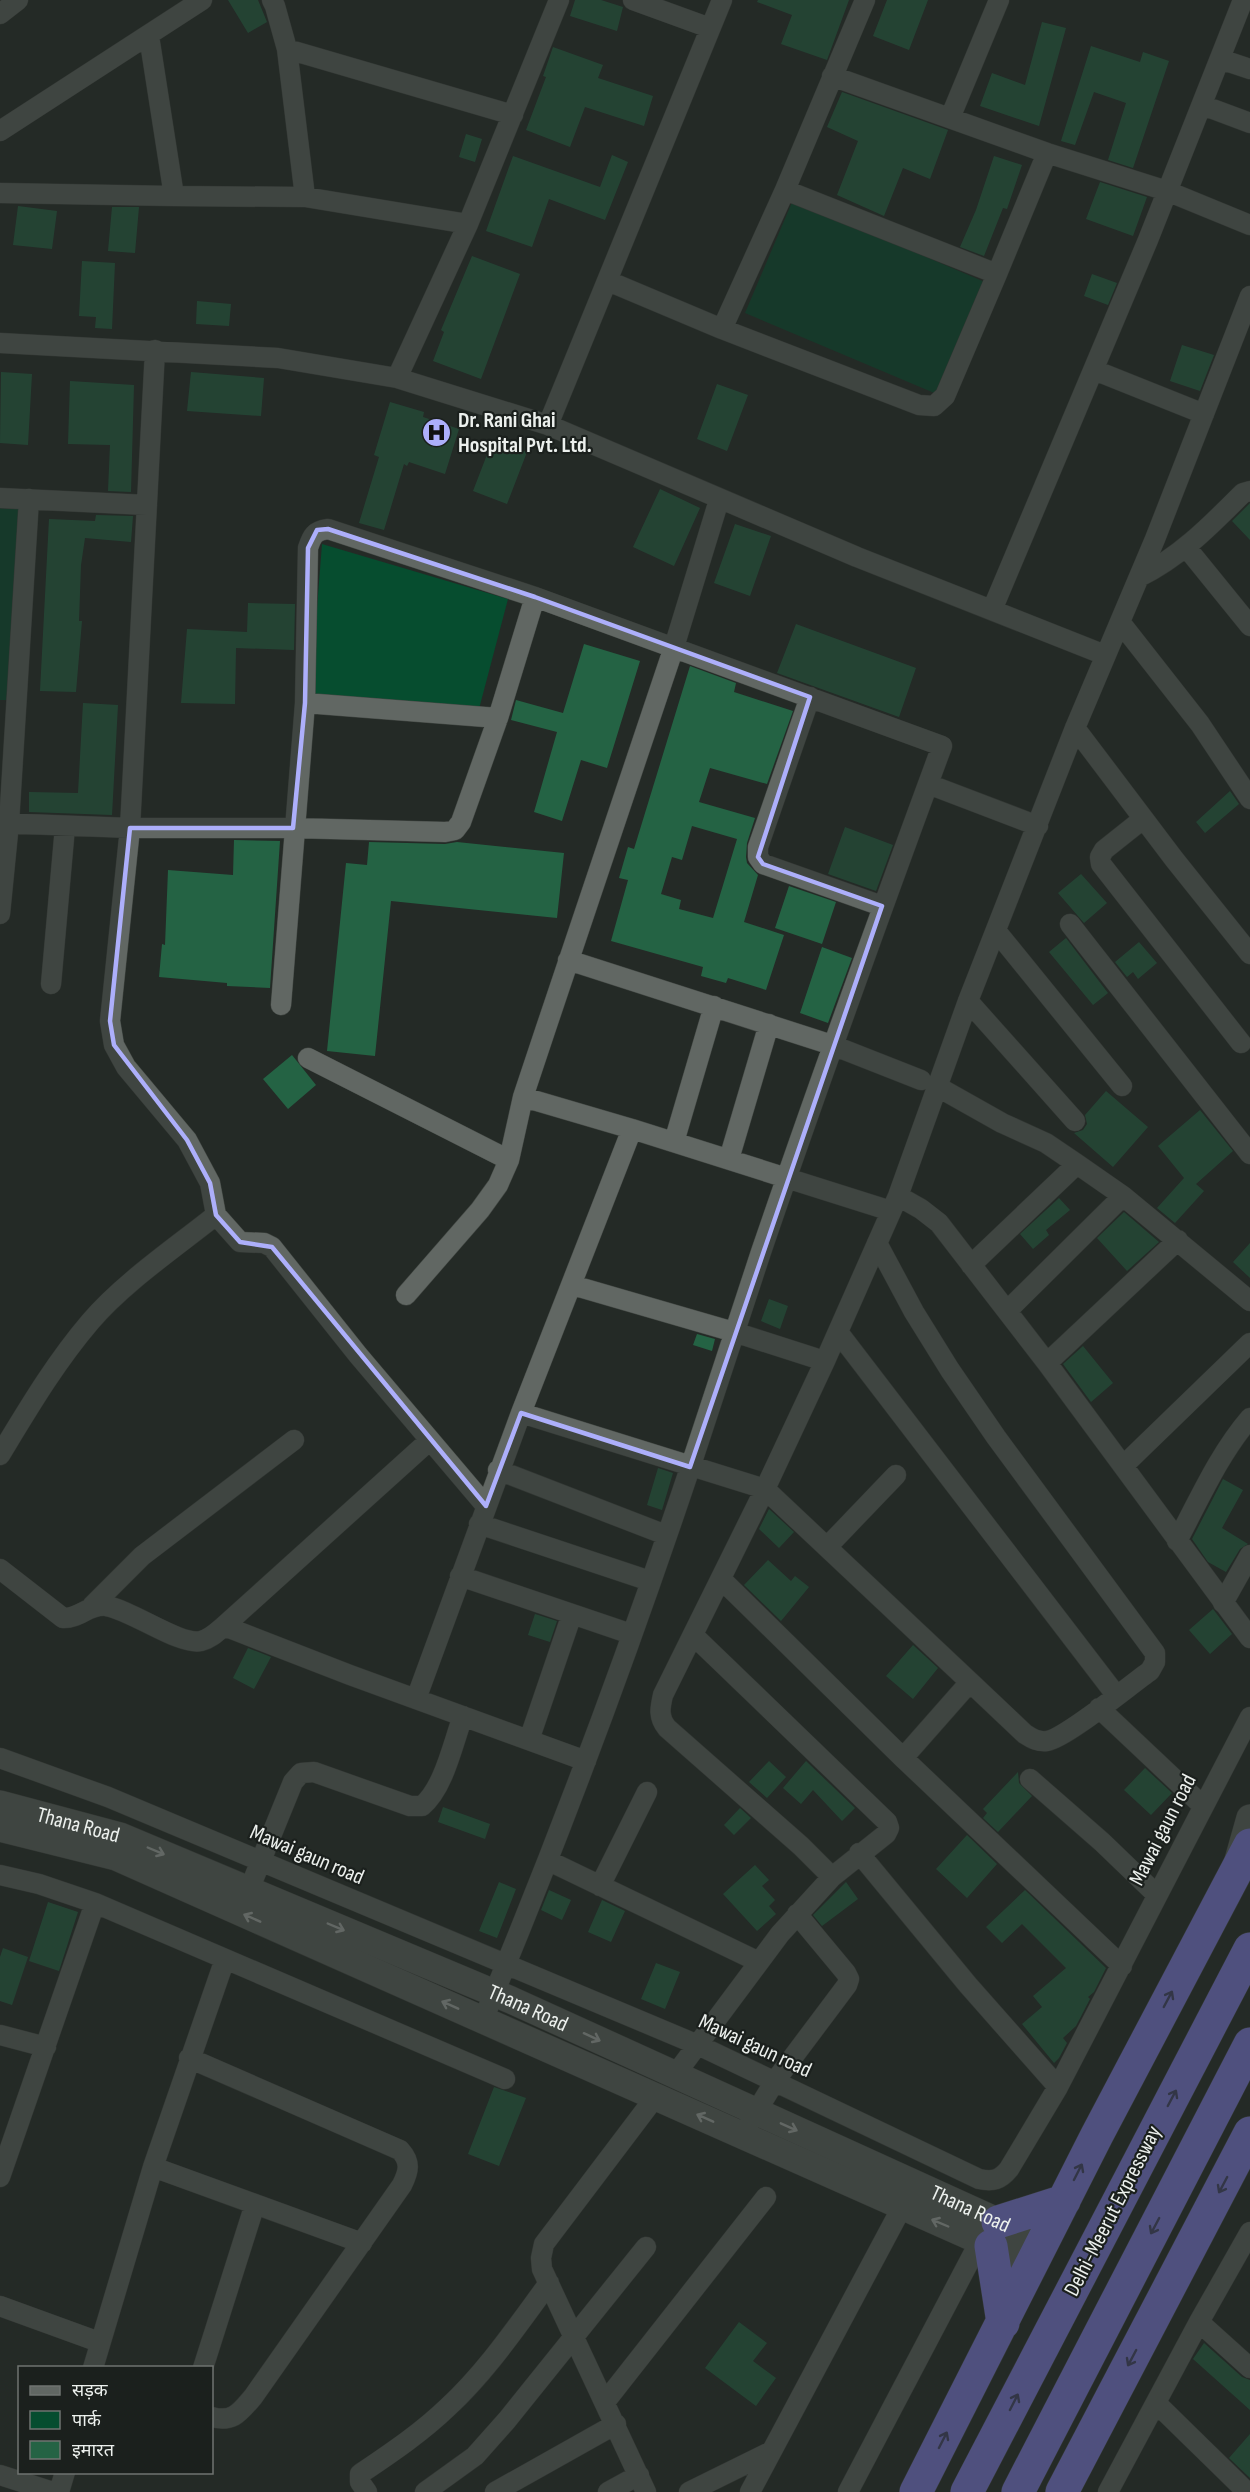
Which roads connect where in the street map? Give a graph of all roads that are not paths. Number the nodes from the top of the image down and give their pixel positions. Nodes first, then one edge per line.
1 (18, 0) edge
2 (202, 0) edge
3 (272, 0) edge
4 (559, 0) edge
5 (633, 0) edge
6 (722, 0) edge
7 (865, 0) edge
8 (999, 0) edge
9 (1245, 3) edge
10 (0, 14) edge
11 (710, 28) junction
12 (149, 36) junction
13 (287, 49) junction
14 (1220, 59) junction
15 (1250, 69) edge
16 (832, 76) junction
17 (1202, 105) junction
18 (513, 115) junction
19 (950, 118) junction
20 (1250, 123) edge
21 (0, 131) edge
22 (1047, 153) junction
23 (784, 190) junction
24 (1167, 191) junction
25 (0, 193) edge
26 (174, 196) junction
27 (305, 196) junction
28 (468, 224) junction
29 (1250, 225) edge
30 (997, 274) junction
31 (608, 281) junction
32 (1250, 296) edge
33 (722, 329) junction
34 (0, 343) edge
35 (155, 350) junction
36 (1094, 370) junction
37 (397, 378) junction
38 (1204, 414) junction
39 (548, 425) junction
40 (1250, 491) edge
41 (0, 498) edge
42 (28, 499) junction
43 (719, 500) junction
44 (147, 505) junction
45 (1186, 548) junction
46 (1139, 577) junction
47 (535, 597) junction
48 (992, 610) junction
49 (1120, 622) junction
50 (1250, 626) edge
51 (674, 646) junction
52 (1105, 655) junction
53 (810, 696) junction
54 (305, 702) junction
55 (8, 711) edge
56 (498, 718) junction
57 (1075, 728) junction
58 (6, 765) edge
59 (928, 784) junction
60 (1250, 799) edge
61 (1143, 819) junction
62 (5, 823) edge
63 (65, 826) junction
64 (1038, 826) junction
65 (130, 828) junction
66 (293, 828) junction
67 (882, 906) junction
68 (0, 914) edge
69 (1070, 924) dead end
70 (997, 932) junction
71 (1250, 954) edge
72 (568, 960) junction
73 (51, 984) dead end
74 (968, 1001) junction
75 (281, 1005) dead end
76 (714, 1006) junction
77 (770, 1024) junction
78 (1241, 1043) dead end
79 (832, 1046) junction
80 (308, 1058) dead end
81 (929, 1084) junction
82 (1122, 1086) dead end
83 (524, 1097) junction
84 (1075, 1121) dead end
85 (632, 1130) junction
86 (674, 1142) junction
87 (1250, 1154) edge
88 (729, 1159) junction
89 (509, 1160) junction
90 (1077, 1164) junction
91 (787, 1177) junction
92 (1123, 1196) junction
93 (894, 1203) junction
94 (216, 1215) junction
95 (1178, 1240) junction
96 (877, 1243) junction
97 (971, 1265) junction
98 (572, 1285) junction
99 (406, 1295) dead end
100 (1250, 1301) edge
101 (1007, 1311) junction
102 (734, 1332) junction
103 (838, 1332) junction
104 (1250, 1343) edge
105 (815, 1358) dead end
106 (1047, 1363) junction
107 (521, 1413) junction
108 (1250, 1418) edge
109 (294, 1440) dead end
110 (430, 1440) junction
111 (0, 1455) edge
112 (1124, 1466) junction
113 (690, 1467) junction
114 (498, 1470) junction
115 (896, 1475) dead end
116 (765, 1489) junction
117 (482, 1515) junction
118 (666, 1535) junction
119 (1177, 1541) junction
120 (827, 1546) junction
121 (1250, 1555) edge
122 (0, 1569) edge
123 (460, 1576) junction
124 (721, 1579) junction
125 (650, 1581) junction
126 (1223, 1603) junction
127 (92, 1606) junction
128 (572, 1614) junction
129 (224, 1626) junction
130 (631, 1634) junction
131 (693, 1635) junction
132 (1250, 1638) edge
133 (970, 1682) junction
134 (1116, 1695) junction
135 (416, 1699) junction
136 (1099, 1708) junction
137 (463, 1716) junction
138 (1250, 1717) edge
139 (529, 1740) junction
140 (0, 1758) edge
141 (903, 1758) junction
142 (586, 1761) junction
143 (1030, 1779) dead end
144 (647, 1792) dead end
145 (0, 1804) edge
146 (1203, 1806) junction
147 (1250, 1818) edge
148 (0, 1828) edge
149 (860, 1853) junction
150 (261, 1861) junction
151 (549, 1861) junction
152 (1240, 1863) edge
153 (0, 1875) edge
154 (832, 1877) junction
155 (600, 1886) junction
156 (249, 1890) junction
157 (1156, 1894) junction
158 (95, 1903) junction
159 (797, 1914) junction
160 (1250, 1949) edge
161 (225, 1959) junction
162 (759, 1962) junction
163 (506, 1966) junction
164 (1122, 1966) junction
165 (494, 1993) junction
166 (483, 2020) junction
167 (0, 2035) edge
168 (698, 2044) junction
169 (1250, 2044) edge
170 (46, 2047) junction
171 (189, 2058) junction
172 (675, 2076) junction
173 (505, 2079) dead end
174 (775, 2081) junction
175 (1058, 2087) junction
176 (656, 2097) junction
177 (755, 2112) junction
178 (1250, 2133) edge
179 (744, 2136) junction
180 (153, 2167) junction
181 (0, 2177) edge
182 (766, 2197) dead end
183 (1064, 2201) junction
184 (255, 2204) junction
185 (902, 2207) junction
186 (1250, 2232) edge
187 (990, 2236) junction
188 (362, 2243) junction
189 (646, 2247) dead end
190 (1038, 2253) junction
191 (549, 2283) junction
192 (0, 2306) edge
193 (1199, 2322) junction
194 (1003, 2323) junction
195 (575, 2337) junction
196 (99, 2343) junction
197 (93, 2366) edge
198 (203, 2366) edge
199 (1250, 2368) edge
200 (605, 2402) junction
201 (1156, 2403) junction
202 (213, 2417) edge
203 (616, 2424) junction
204 (772, 2451) junction
205 (64, 2474) edge
206 (0, 2475) edge
207 (972, 2482) edge
208 (643, 2484) edge
209 (53, 2492) edge
210 (59, 2492) edge
211 (367, 2492) edge
212 (425, 2492) edge
213 (495, 2492) edge
214 (608, 2492) edge
215 (689, 2492) edge
216 (750, 2492) edge
217 (848, 2492) edge
218 (916, 2492) edge
219 (1018, 2492) edge
220 (1062, 2492) edge
221 (1108, 2492) edge
222 (1247, 2492) edge

1 - 10 street
2 - 12 street
3 - 13 street
4 - 18 street
5 - 11 street
6 - 11 street
7 - 16 street
8 - 19 street
9 - 14 street
11 - 31 street
12 - 21 street
12 - 26 street
13 - 18 street
13 - 27 street
14 - 15 street
14 - 17 street
16 - 19 street
16 - 23 street
17 - 20 street
17 - 24 street
18 - 28 street
19 - 22 street
22 - 24 street
22 - 30 street
23 - 30 street
23 - 33 street
24 - 29 street
24 - 36 street
25 - 26 street
26 - 27 street
27 - 28 street
28 - 37 street
30 - 33 street
31 - 33 street
31 - 39 street
32 - 38 street
34 - 35 street
35 - 37 street
35 - 44 street
36 - 38 street
36 - 48 street
37 - 39 street
38 - 46 street
39 - 43 street
40 - 45 street
41 - 42 street
42 - 44 street
42 - 55 street
43 - 48 street
43 - 51 street
44 - 65 street
45 - 46 street
45 - 50 street
46 - 49 street
47 - 51 street
47 - 54 street
47 - 56 street
48 - 52 street
49 - 52 street
49 - 60 street
51 - 53 street
51 - 72 street
52 - 57 street
53 - 59 street
53 - 67 street
54 - 56 street
54 - 66 street
55 - 58 street
56 - 66 street
57 - 61 street
57 - 64 street
58 - 62 street
59 - 64 street
59 - 67 street
61 - 71 street
61 - 78 street
62 - 63 street
62 - 68 street
63 - 65 street
63 - 73 street
64 - 70 street
65 - 66 street
65 - 94 street
66 - 75 street
67 - 79 street
69 - 87 street
70 - 74 street
70 - 82 street
72 - 76 street
72 - 83 street
74 - 81 street
74 - 84 street
76 - 77 street
76 - 86 street
77 - 79 street
77 - 88 street
79 - 81 street
79 - 91 street
80 - 89 street
81 - 90 street
81 - 93 street
83 - 85 street
83 - 89 street
85 - 86 street
85 - 98 street
86 - 88 street
88 - 91 street
89 - 99 street
90 - 92 street
90 - 97 street
91 - 93 street
91 - 102 street
92 - 95 street
92 - 101 street
93 - 96 street
93 - 97 street
94 - 110 street
94 - 111 street
95 - 100 street
95 - 106 street
96 - 103 street
96 - 134 street
97 - 101 street
98 - 102 street
98 - 107 street
101 - 106 street
102 - 105 street
102 - 113 street
103 - 116 street
103 - 134 street
104 - 112 street
106 - 112 street
107 - 113 street
107 - 114 street
108 - 119 street
109 - 127 street
110 - 117 street
110 - 129 street
112 - 119 street
113 - 116 street
113 - 118 street
114 - 117 street
114 - 118 street
115 - 120 street
116 - 120 street
116 - 124 street
117 - 123 street
117 - 125 street
118 - 125 street
119 - 126 street
120 - 133 street
121 - 126 street
122 - 127 street
123 - 128 street
123 - 135 street
124 - 131 street
124 - 141 street
125 - 130 street
126 - 132 street
127 - 129 street
128 - 130 street
128 - 139 street
129 - 135 street
130 - 142 street
131 - 149 street
131 - 154 street
133 - 136 street
133 - 141 street
134 - 136 street
135 - 137 street
136 - 146 street
137 - 139 street
137 - 150 street
138 - 146 street, Mawai gaun road
139 - 142 street
140 - 150 street, Mawai gaun road
141 - 164 street
142 - 151 street
143 - 157 street
144 - 155 street
145 -> 156 street, Thana Road
146 - 157 street, Mawai gaun road
147 - 152 street
166 -> 148 street, Thana Road
149 - 154 street
149 - 175 street
150 - 156 street
150 - 163 street, Mawai gaun road
151 - 155 street
151 - 163 street
183 -> 152 highway
153 - 158 street
154 - 159 street
155 - 162 street
156 -> 165 street, Thana Road
157 - 164 street, Mawai gaun road
158 - 161 street
158 - 170 street
159 - 162 street
159 - 174 street
207 -> 160 highway, Delhi-Meerut Expressway
161 - 171 street
161 - 173 street
162 - 168 street
163 - 165 street
163 - 168 street, Mawai gaun road
164 - 175 street, Mawai gaun road
165 - 166 street
165 -> 172 street, Thana Road
166 - 176 street, Thana Road
167 - 170 street
168 - 172 street
168 - 174 street, Mawai gaun road
169 -> 219 highway, Delhi-Meerut Expressway
170 - 181 street
171 - 180 street
171 - 188 street
172 - 177 street, Thana Road
174 - 175 street, Mawai gaun road
174 - 177 street
179 -> 176 street, Thana Road
176 - 191 street
177 - 179 street
177 -> 187 street, Thana Road
178 -> 220 highway
179 - 185 street, Thana Road
180 - 184 street
180 - 196 street
182 - 200 street
183 - 187 highway
183 - 190 highway
184 - 188 street
184 - 198 street
187 -> 185 street, Thana Road
185 - 204 street
186 - 193 street
187 - 190 street, Thana Road
187 - 194 highway
187 - 217 street
188 - 202 street
189 - 195 street
190 - 194 highway
191 - 195 street
191 - 211 street
192 - 196 street
193 - 199 street
193 - 201 street
218 -> 194 highway
195 - 200 street
195 - 212 street
196 - 197 street
200 - 203 street
201 - 221 street
201 - 222 street
203 - 208 street
203 - 213 street
204 - 215 street
204 - 216 street
205 - 210 street
206 - 209 street
208 - 214 street

